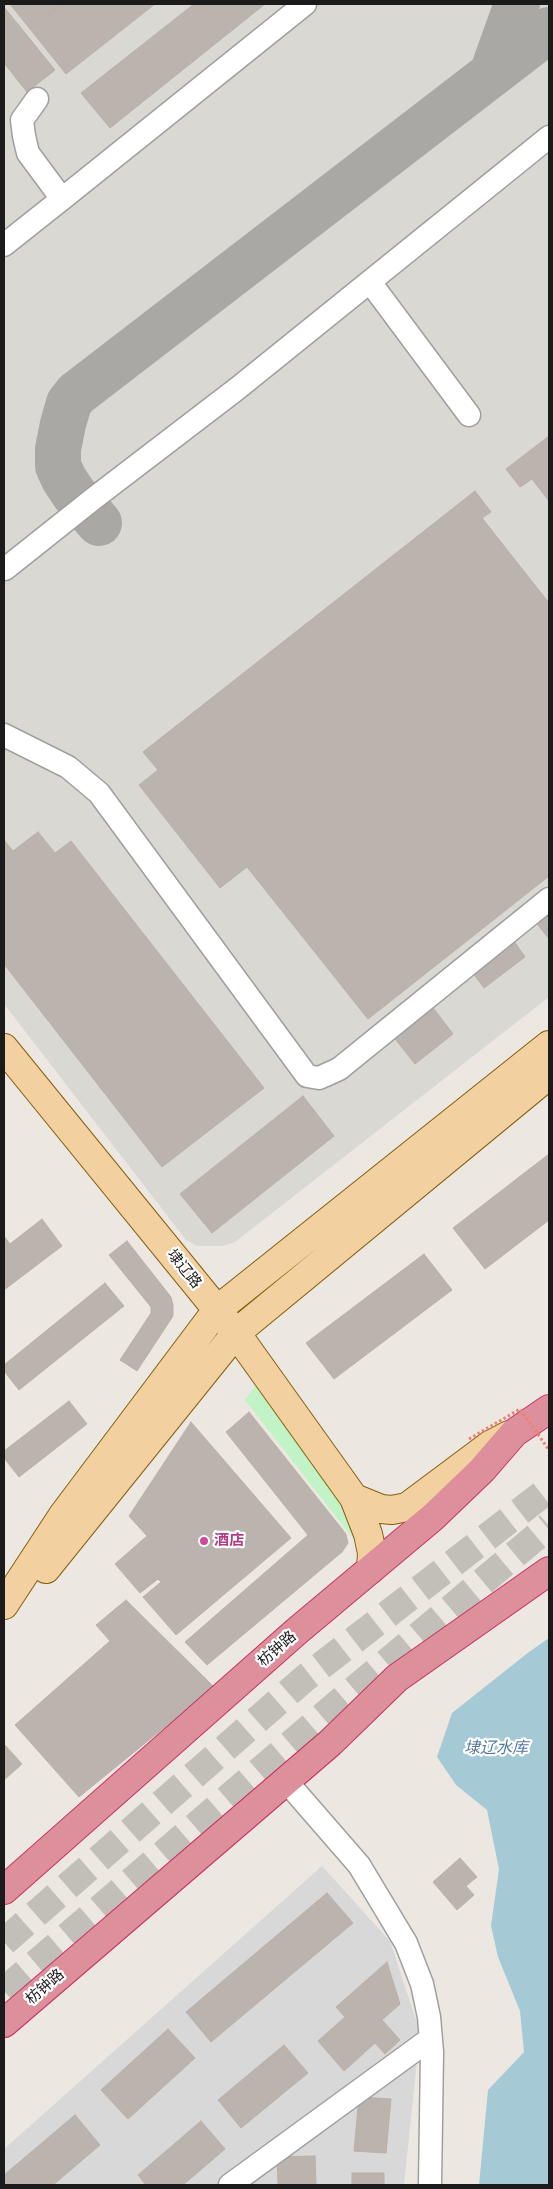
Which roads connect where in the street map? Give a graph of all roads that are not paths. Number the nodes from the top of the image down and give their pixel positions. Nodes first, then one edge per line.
1 (305, 4) edge
2 (37, 99) dead end
3 (549, 138) edge
4 (62, 199) junction
5 (4, 245) edge
6 (370, 282) junction
7 (469, 415) dead end
8 (5, 569) dead end
9 (4, 735) edge
10 (549, 899) edge
11 (549, 1045) edge
12 (4, 1048) edge
13 (549, 1076) edge
14 (218, 1310) junction
15 (236, 1333) junction
16 (549, 1409) edge
17 (514, 1433) junction
18 (354, 1498) junction
19 (370, 1569) junction
20 (549, 1571) edge
21 (4, 1606) edge
22 (4, 1617) edge
23 (286, 1781) junction
24 (4, 1890) edge
25 (4, 2023) edge
26 (430, 2039) junction
27 (230, 2185) edge
28 (430, 2185) edge

1 - 4 street
2 - 4 street
3 - 6 street
4 - 5 street
6 - 7 street
6 - 8 street
9 - 10 street
11 - 14 main road
12 - 14 main road, 埭辽路
13 - 15 main road
14 - 15 main road, 埭辽路
14 - 21 main road
15 - 18 main road, 埭辽路
15 - 22 main road
16 - 17 highway, 枋钟路
17 - 18 main road
17 - 19 highway, 枋钟路
18 - 19 main road, 埭辽路
19 - 24 highway, 枋钟路
20 - 23 highway, 枋钟路
23 - 25 highway, 枋钟路
23 - 26 street
26 - 27 street
26 - 28 street

